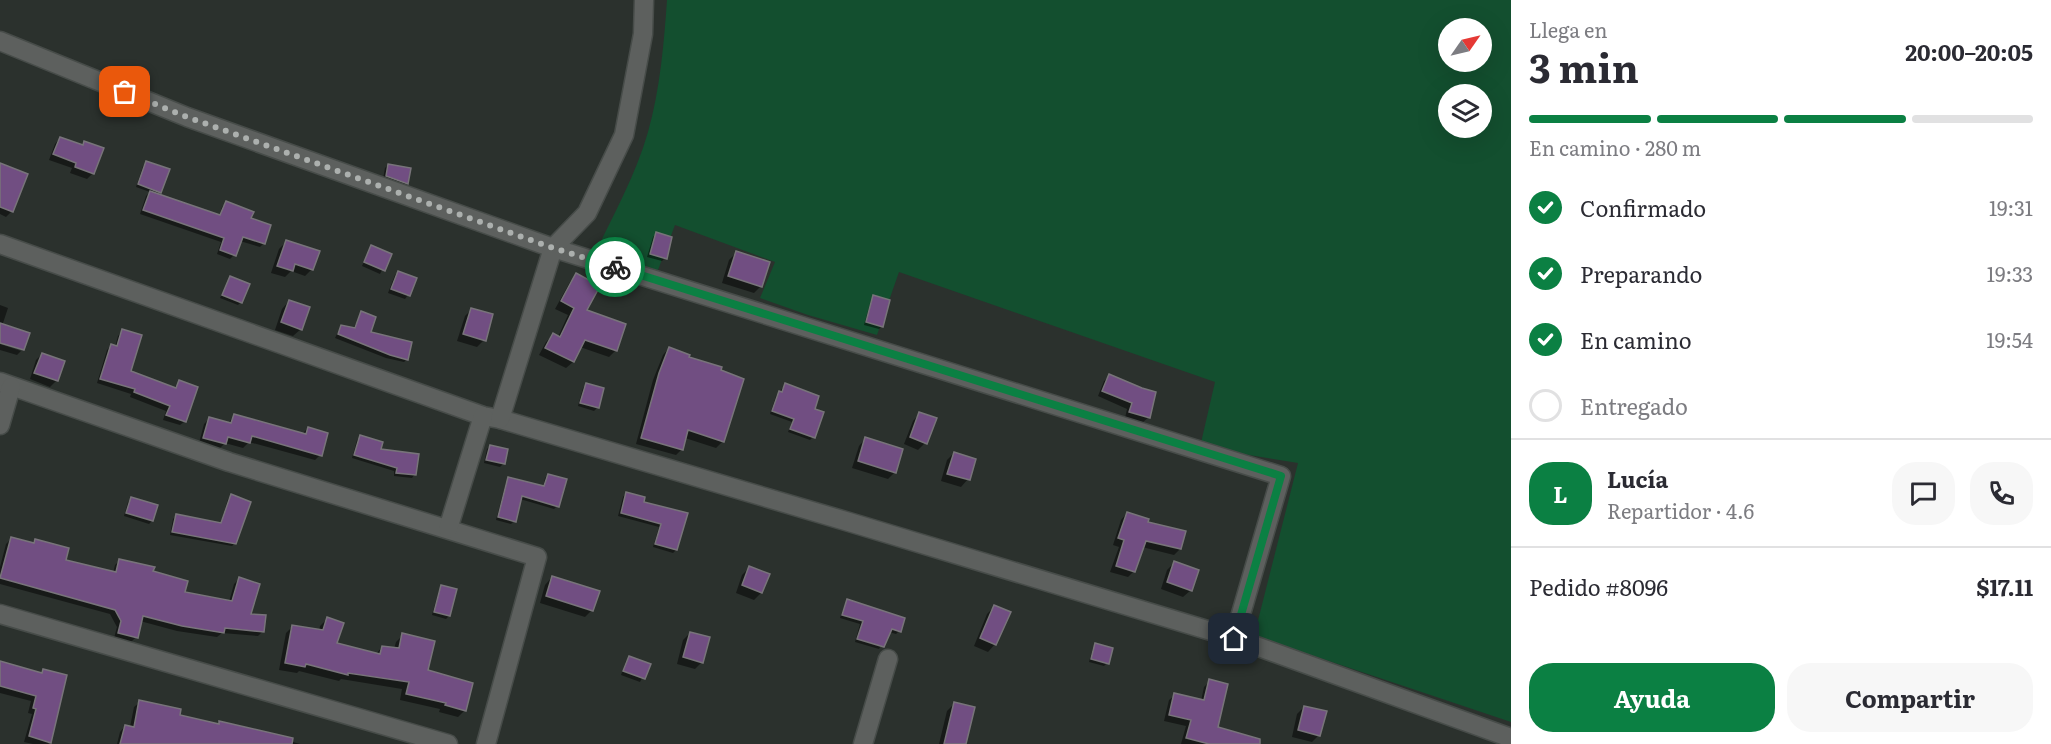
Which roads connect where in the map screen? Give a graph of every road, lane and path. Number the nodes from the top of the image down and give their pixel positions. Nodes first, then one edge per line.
1 (644, 0) edge
2 (0, 41) edge
3 (0, 244) edge
4 (553, 248) junction
5 (5, 385) edge
6 (491, 418) junction
7 (0, 425) edge
8 (448, 529) junction
9 (0, 614) edge
10 (1234, 639) junction
11 (888, 659) dead end
12 (1511, 738) edge
13 (448, 744) edge
14 (486, 744) edge
15 (863, 744) edge

1 - 4 street
2 - 4 street
3 - 6 street
4 - 6 street
4 - 10 street
5 - 7 street
5 - 8 street
6 - 8 street
6 - 10 street
8 - 14 street
9 - 13 street
10 - 12 street
11 - 15 street

